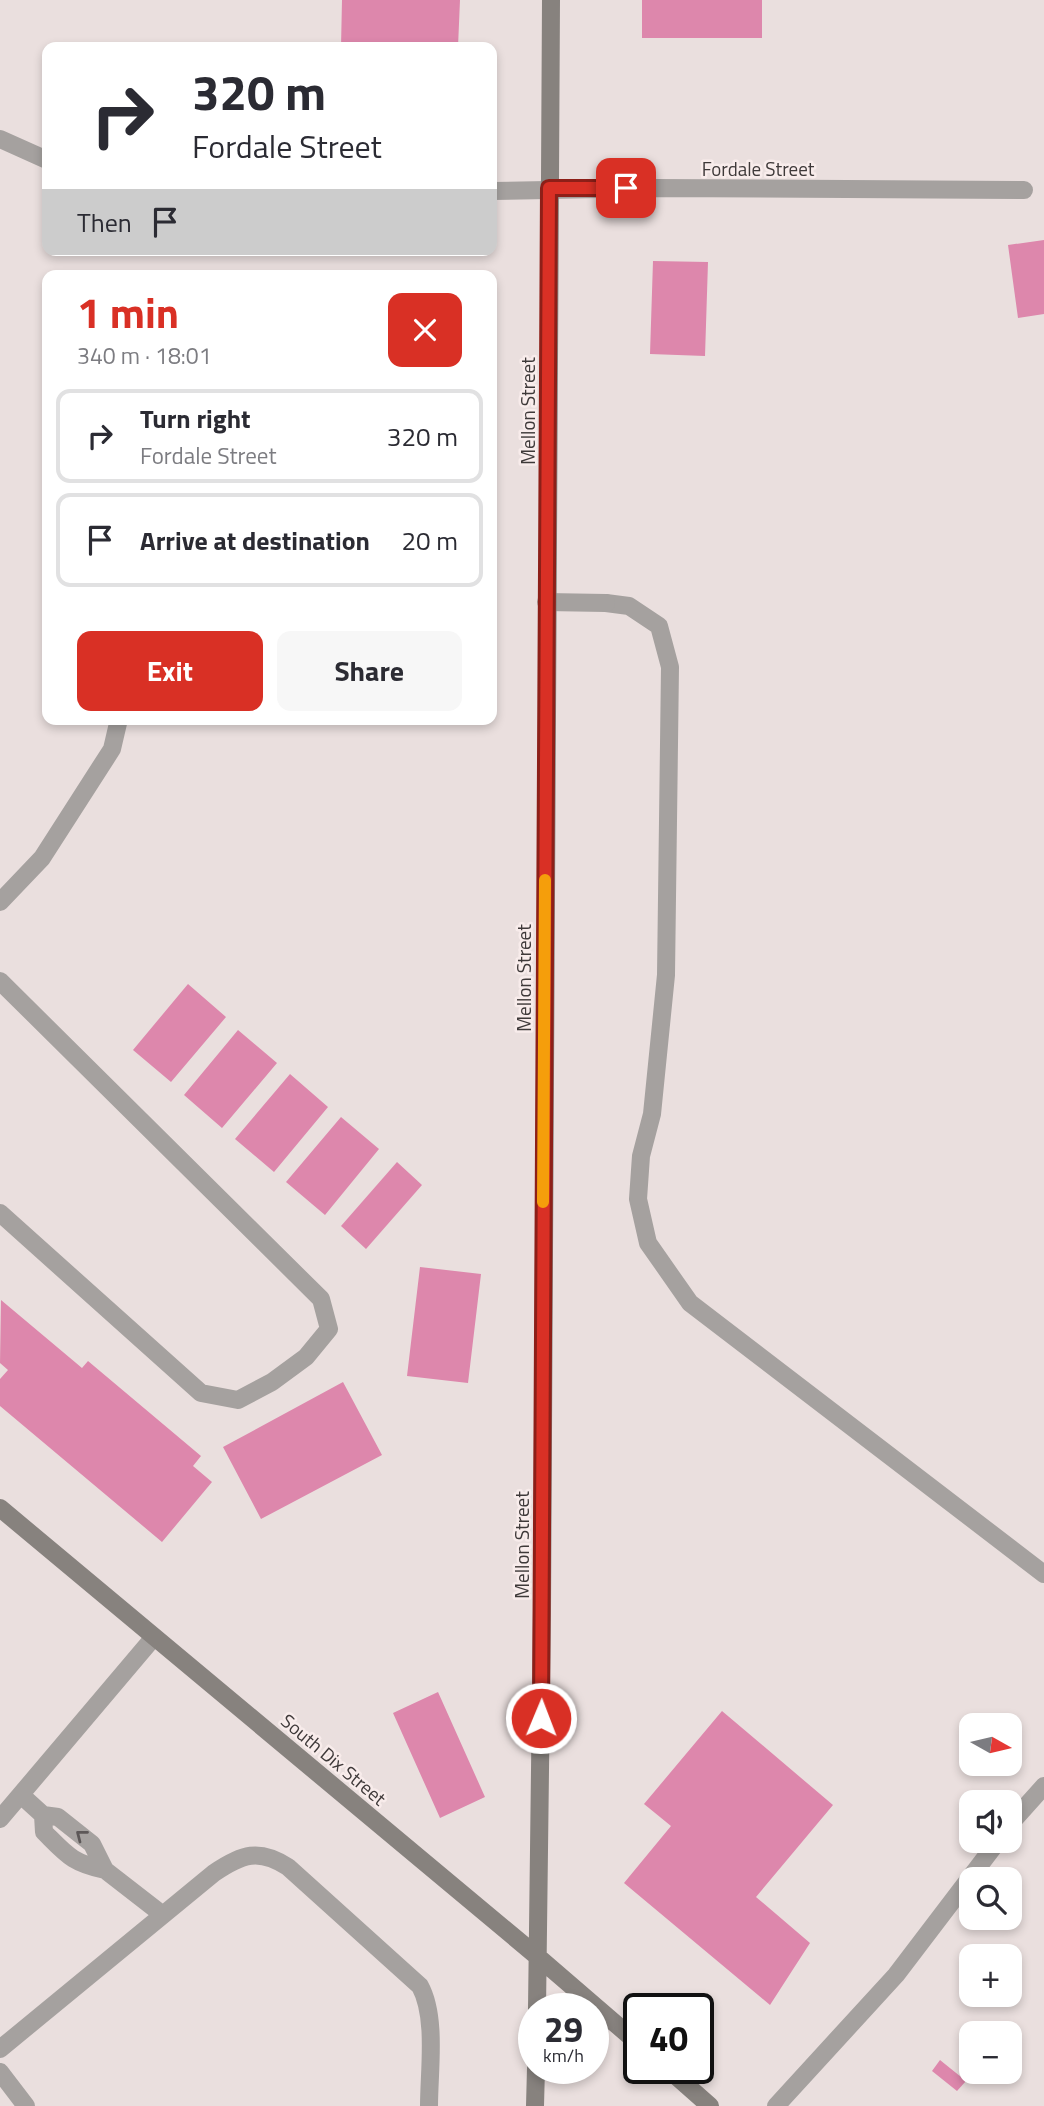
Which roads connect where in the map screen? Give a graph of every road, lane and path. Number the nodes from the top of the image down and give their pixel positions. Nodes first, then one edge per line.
1 (551, 0) edge
2 (0, 139) edge
3 (42, 158) edge
4 (549, 188) junction
5 (1024, 190) dead end
6 (497, 191) edge
7 (546, 602) junction
8 (118, 725) edge
9 (0, 902) edge
10 (0, 981) edge
11 (0, 1213) edge
12 (0, 1508) edge
13 (1044, 1574) edge
14 (154, 1637) junction
15 (1044, 1786) edge
16 (21, 1795) junction
17 (1022, 1811) edge
18 (0, 1819) edge
19 (989, 1853) edge
20 (163, 1915) junction
21 (538, 1957) junction
22 (537, 1993) edge
23 (623, 2030) edge
24 (0, 2049) edge
25 (0, 2072) edge
26 (536, 2084) edge
27 (685, 2084) edge
28 (26, 2106) edge
29 (429, 2106) edge
30 (535, 2106) edge
31 (710, 2106) edge
32 (776, 2106) edge

1 - 4 street, Mellon Street
2 - 3 street
4 - 5 street, Fordale Street
4 - 6 street, Fordale Street
4 - 7 street, Mellon Street
7 - 13 street
7 - 21 street, Mellon Street
8 - 9 street
10 - 11 street
12 - 14 street, South Dix Street
14 - 16 street
14 - 21 street, South Dix Street
15 - 17 street
16 - 18 street
20 -> 16 street
19 - 32 street
20 - 24 street
20 - 29 street
21 - 22 street, Mellon Street
21 - 23 street, South Dix Street
25 - 28 street
26 - 30 street
27 - 31 street

